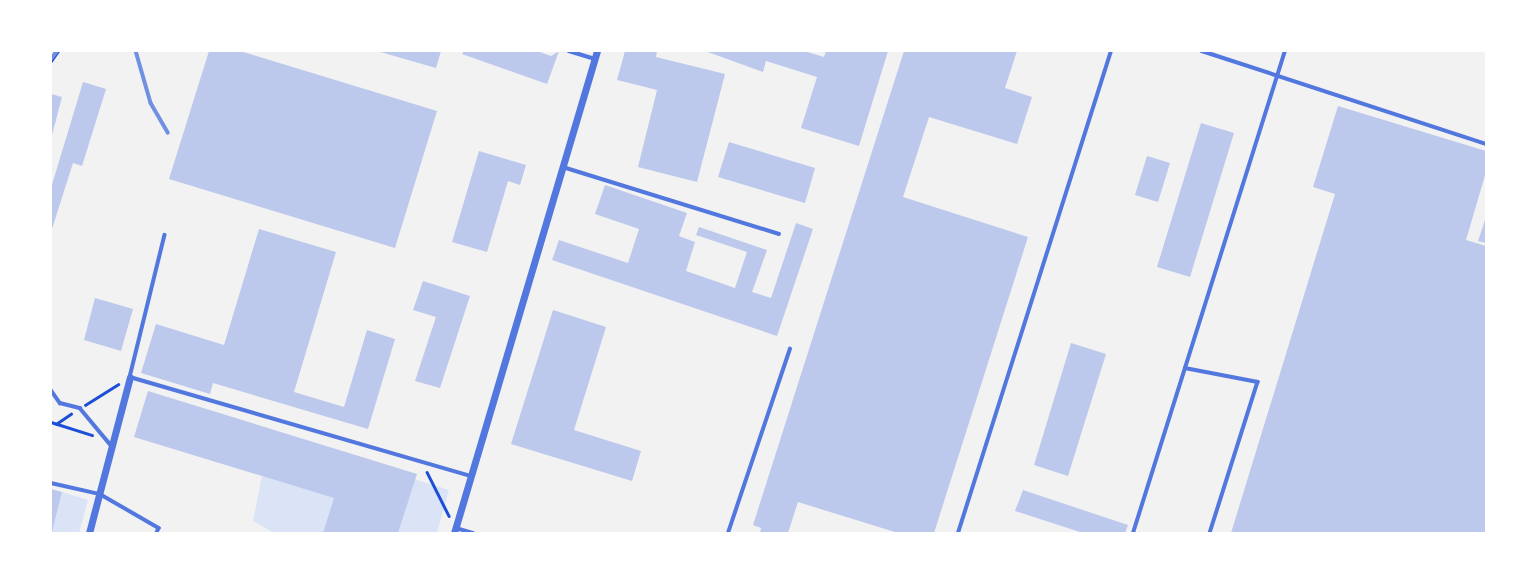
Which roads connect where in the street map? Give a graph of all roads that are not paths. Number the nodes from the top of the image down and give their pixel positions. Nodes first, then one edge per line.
1 (569, 51) edge
2 (1111, 51) edge
3 (1202, 51) edge
4 (1286, 51) edge
5 (596, 55) edge
6 (1279, 73) junction
7 (1486, 144) edge
8 (563, 167) junction
9 (779, 233) dead end
10 (165, 235) dead end
11 (790, 349) dead end
12 (1185, 368) junction
13 (130, 377) junction
14 (51, 390) edge
15 (114, 448) junction
16 (472, 476) junction
17 (51, 483) edge
18 (100, 494) junction
19 (455, 531) edge
20 (89, 533) edge
21 (157, 533) edge
22 (473, 533) edge
23 (728, 533) edge
24 (958, 533) edge
25 (1133, 533) edge
26 (1210, 533) edge

1 - 5 lane
2 - 24 lane
3 - 6 lane
4 - 6 lane
5 - 8 street
6 - 7 lane
6 - 12 lane
8 - 9 lane
8 - 16 street
10 - 13 lane
11 - 23 lane
12 - 25 lane
12 - 26 lane
13 - 15 street
13 - 16 lane
14 - 15 lane
15 - 18 street
16 - 19 street
17 - 18 lane
18 - 20 street
18 - 21 lane
19 - 22 lane

